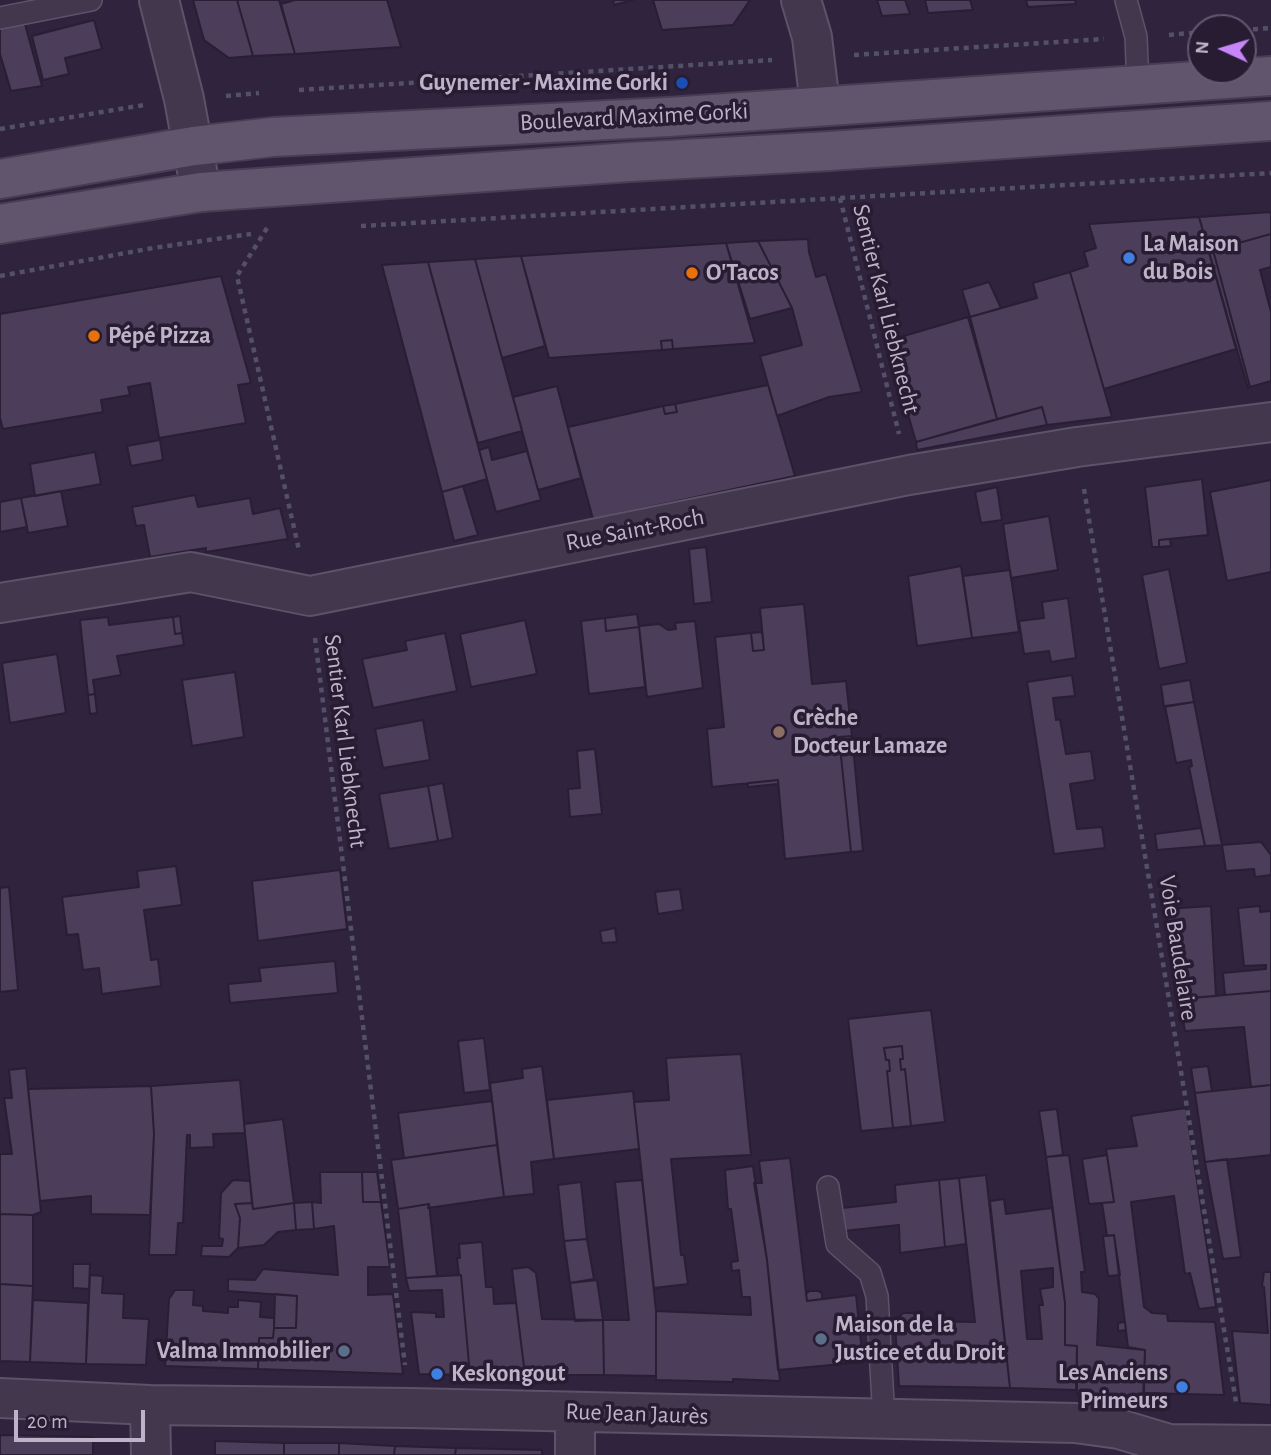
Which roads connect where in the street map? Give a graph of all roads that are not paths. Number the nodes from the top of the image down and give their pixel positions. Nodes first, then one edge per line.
1 (91, 0) edge
2 (159, 0) edge
3 (801, 0) edge
4 (1126, 0) edge
5 (0, 18) edge
6 (1271, 76) edge
7 (1138, 86) junction
8 (820, 106) junction
9 (1271, 121) edge
10 (194, 146) junction
11 (0, 179) edge
12 (201, 192) junction
13 (0, 225) edge
14 (1271, 422) edge
15 (0, 603) edge
16 (828, 1187) dead end
17 (0, 1398) edge
18 (150, 1405) junction
19 (575, 1412) junction
20 (884, 1420) junction
21 (1268, 1445) edge
22 (1175, 1449) edge
23 (151, 1455) edge
24 (575, 1455) edge

1 - 5 lane
2 - 10 street
3 - 8 street
4 - 7 lane
6 - 7 main road, Boulevard Maxime Gorki
7 - 8 main road, Boulevard Maxime Gorki
8 - 10 main road, Boulevard Maxime Gorki
9 - 12 main road, Boulevard Maxime Gorki
10 - 11 main road, Boulevard Maxime Gorki
10 - 12 street
12 - 13 main road, Boulevard Maxime Gorki
14 - 15 street, Rue Saint-Roch
16 - 20 lane
17 - 18 street, Rue Jean Jaurès
18 - 19 street, Rue Jean Jaurès
18 - 23 street
19 - 20 street, Rue Jean Jaurès
19 - 24 street
20 - 22 street, Rue Jean Jaurès
21 - 22 street, Rue Jean Jaurès

